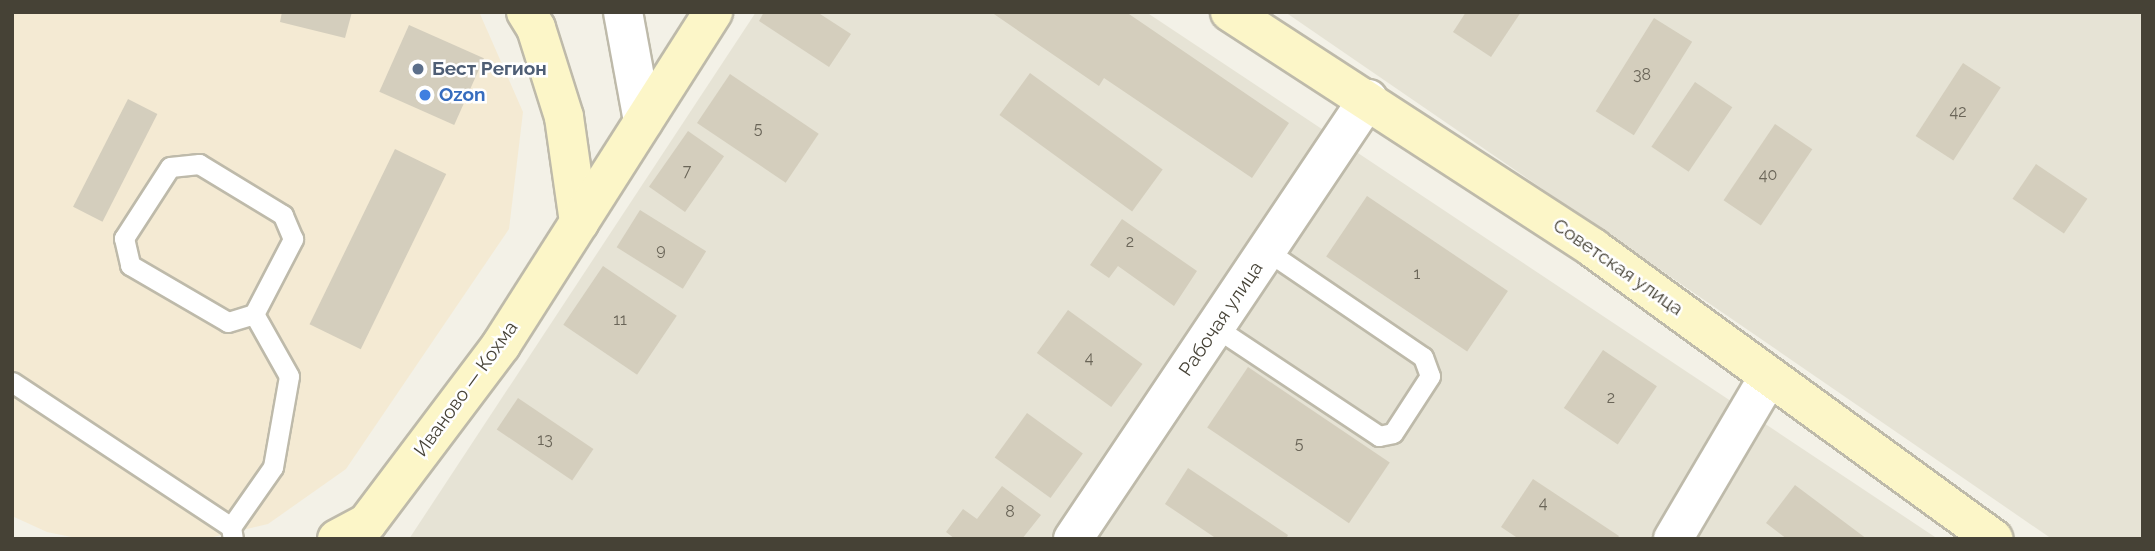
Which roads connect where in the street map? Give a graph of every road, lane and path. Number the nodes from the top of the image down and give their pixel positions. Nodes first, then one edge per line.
1 (526, 12) edge
2 (623, 12) edge
3 (712, 12) edge
4 (1230, 12) edge
5 (1368, 99) junction
6 (643, 121) junction
7 (579, 223) junction
8 (1267, 251) junction
9 (254, 314) junction
10 (1215, 327) junction
11 (1769, 376) junction
12 (12, 382) edge
13 (232, 533) edge
14 (337, 539) edge
15 (1073, 539) edge
16 (1672, 539) edge
17 (1994, 539) edge

1 - 7 main road
2 - 6 street
3 - 6 main road, Иваново — Кохма
4 - 5 main road, Советская улица
5 - 8 street, Рабочая улица
5 - 11 main road, Советская улица
6 - 7 main road, Иваново — Кохма
7 - 14 main road, Иваново — Кохма
8 - 10 street, Рабочая улица
8 - 10 lane
9 - 9 lane
9 - 13 lane
10 - 15 street, Рабочая улица
11 - 16 street
11 - 17 main road, Советская улица
12 - 13 lane

